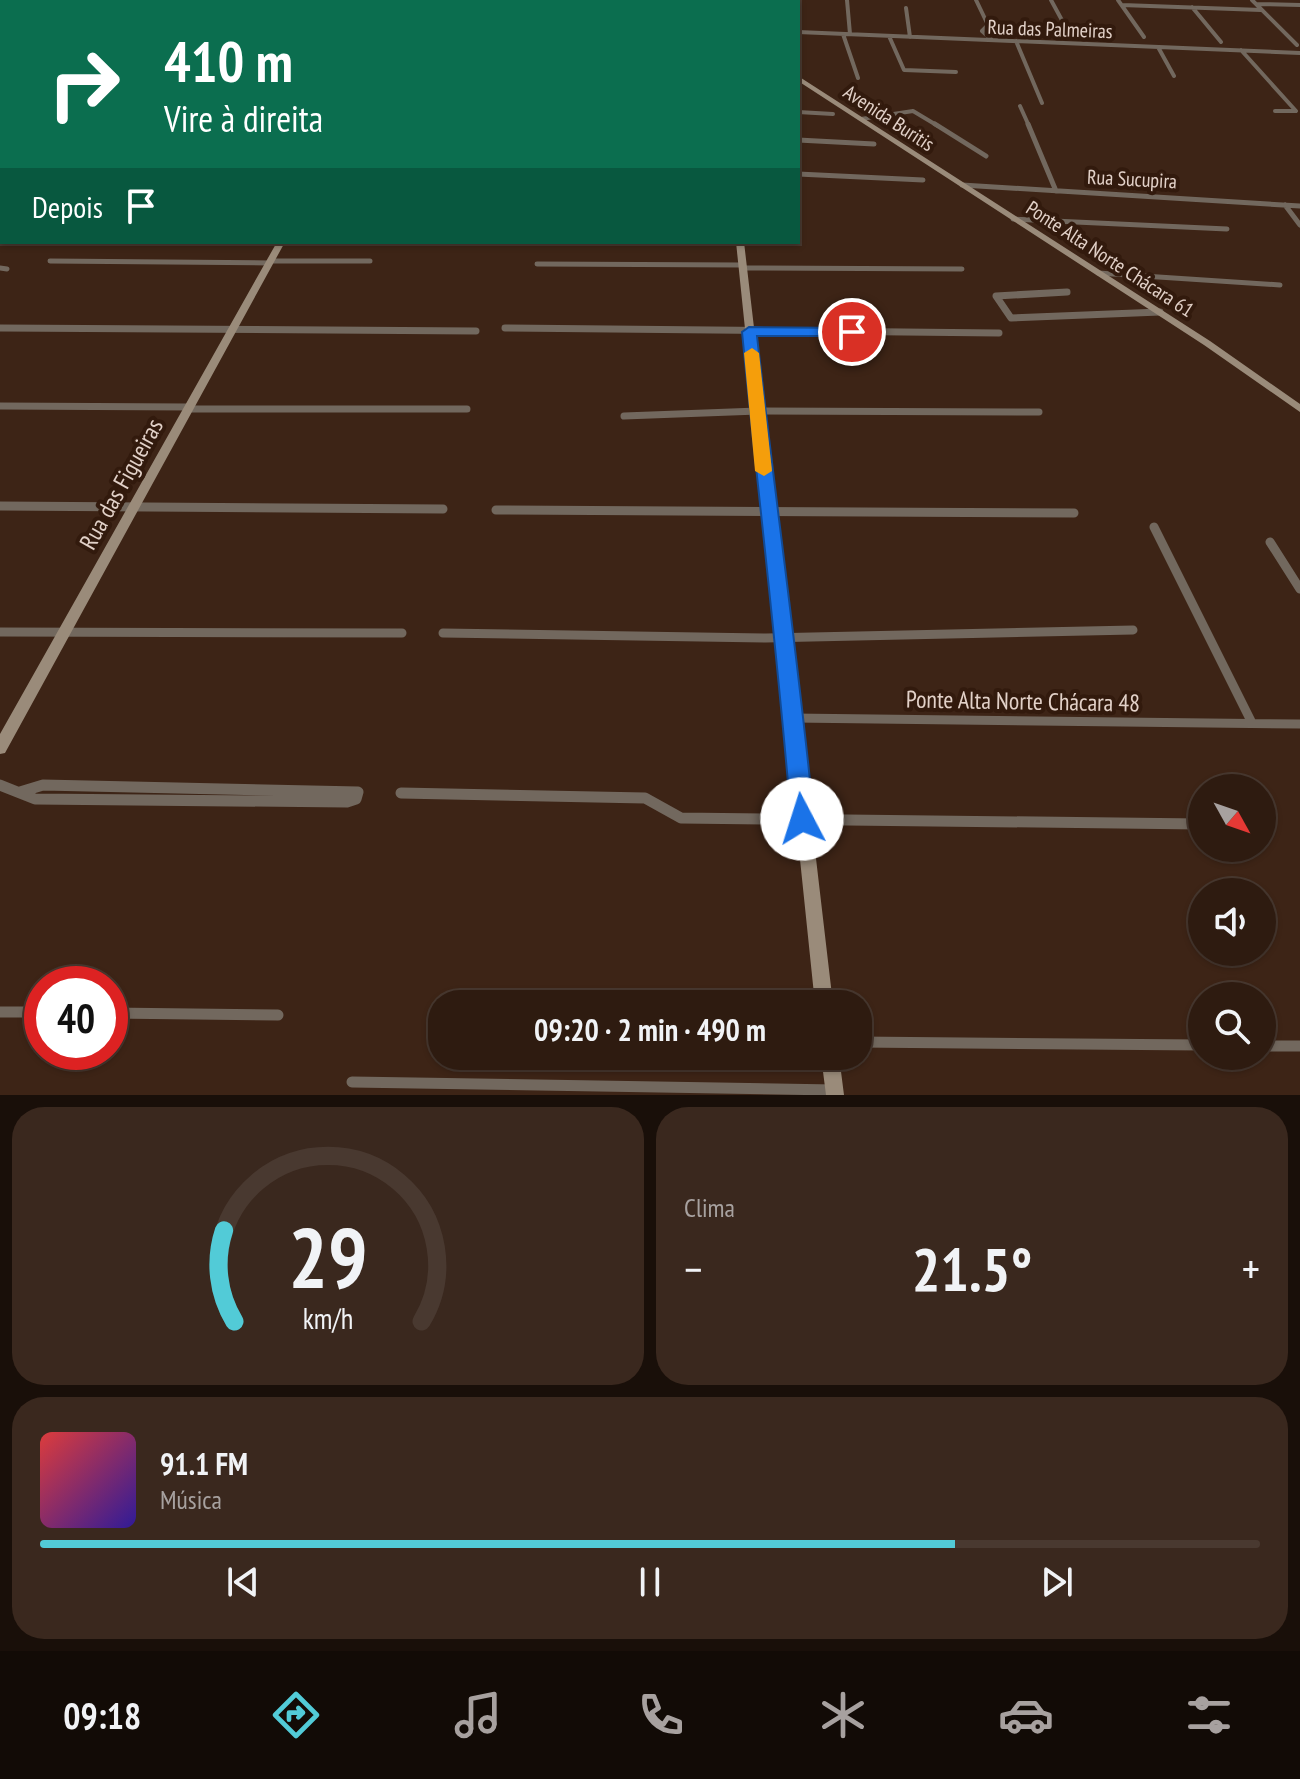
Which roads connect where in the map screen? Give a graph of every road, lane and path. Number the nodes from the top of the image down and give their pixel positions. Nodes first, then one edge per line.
1 (847, 0) edge
2 (976, 0) edge
3 (1051, 0) edge
4 (1120, 2) edge
5 (1254, 2) edge
6 (1300, 5) edge
7 (1192, 7) junction
8 (906, 8) dead end
9 (1261, 10) junction
10 (800, 32) edge
11 (843, 34) junction
12 (850, 34) junction
13 (1070, 35) dead end
14 (889, 36) junction
15 (910, 37) junction
16 (1144, 37) dead end
17 (992, 40) junction
18 (1016, 41) junction
19 (1221, 42) dead end
20 (1297, 45) dead end
21 (1158, 47) junction
22 (1241, 50) junction
23 (1300, 53) edge
24 (956, 72) dead end
25 (1174, 76) dead end
26 (858, 78) dead end
27 (800, 79) edge
28 (1042, 103) dead end
29 (1020, 106) dead end
30 (1275, 111) dead end
31 (800, 112) edge
32 (833, 114) dead end
33 (861, 119) junction
34 (800, 140) edge
35 (874, 144) dead end
36 (986, 156) dead end
37 (800, 174) edge
38 (923, 180) dead end
39 (962, 185) junction
40 (996, 188) junction
41 (1056, 191) junction
42 (985, 200) junction
43 (1285, 205) junction
44 (1300, 206) edge
45 (1013, 219) junction
46 (1300, 225) edge
47 (1227, 229) dead end
48 (280, 244) edge
49 (740, 244) edge
50 (50, 261) dead end
51 (370, 261) dead end
52 (271, 262) junction
53 (537, 264) dead end
54 (743, 266) junction
55 (962, 269) dead end
56 (1098, 273) junction
57 (1280, 285) dead end
58 (1067, 292) dead end
59 (1160, 312) junction
60 (0, 328) edge
61 (233, 328) junction
62 (505, 328) dead end
63 (476, 331) dead end
64 (749, 332) junction
65 (999, 333) dead end
66 (0, 406) edge
67 (188, 408) junction
68 (467, 409) dead end
69 (1300, 409) edge
70 (758, 411) junction
71 (1039, 412) dead end
72 (624, 416) dead end
73 (0, 506) edge
74 (134, 506) junction
75 (443, 509) dead end
76 (496, 510) dead end
77 (768, 511) junction
78 (1074, 513) dead end
79 (1154, 527) dead end
80 (1270, 542) dead end
81 (1300, 589) edge
82 (1133, 630) dead end
83 (0, 632) edge
84 (65, 632) junction
85 (402, 633) dead end
86 (443, 633) dead end
87 (786, 638) junction
88 (793, 718) junction
89 (1252, 723) junction
90 (1300, 724) edge
91 (0, 748) edge
92 (0, 785) edge
93 (160, 787) junction
94 (20, 792) junction
95 (401, 793) dead end
96 (154, 801) junction
97 (802, 819) junction
98 (1188, 824) edge
99 (822, 990) edge
100 (0, 1012) edge
101 (24, 1012) edge
102 (128, 1013) edge
103 (278, 1015) dead end
104 (872, 1042) edge
105 (1188, 1045) edge
106 (1276, 1046) edge
107 (1300, 1046) edge
108 (832, 1070) edge
109 (352, 1082) dead end
110 (835, 1092) edge

1 - 12 street
2 - 17 street
3 - 13 street
4 - 7 street
4 - 16 street
5 - 6 street
5 - 9 street
7 - 9 street
7 - 19 street
8 - 15 street
9 - 20 street
10 - 11 street, Rua das Palmeiras
11 - 12 street, Rua das Palmeiras
11 - 26 street
12 - 14 street, Rua das Palmeiras
14 - 15 street, Rua das Palmeiras
14 - 24 street
15 - 17 street, Rua das Palmeiras
17 - 18 street, Rua das Palmeiras
18 - 21 street, Rua das Palmeiras
18 - 28 street
21 - 22 street, Rua das Palmeiras
21 - 25 street
22 - 23 street, Rua das Palmeiras
22 - 30 street
27 - 33 street, Avenida Buritis
29 - 41 street
31 - 32 street
33 - 36 street
33 - 39 street, Avenida Buritis
34 - 35 street
37 - 38 street
39 - 40 street, Rua Sucupira
39 - 42 street, Ponte Alta Norte Chácara 61
40 - 41 street, Rua Sucupira
40 - 42 street
41 - 43 street, Rua Sucupira
42 - 45 street, Ponte Alta Norte Chácara 61
43 - 44 street, Rua Sucupira
43 - 46 street
45 - 47 street
45 - 56 street, Ponte Alta Norte Chácara 61
48 - 52 street, Rua das Figueiras
49 - 54 street
50 - 52 street
51 - 52 street
52 - 61 street, Rua das Figueiras
53 - 54 street
54 - 55 street
54 - 64 street
56 - 57 street
56 - 59 street, Ponte Alta Norte Chácara 61
58 - 59 street
59 - 69 street, Ponte Alta Norte Chácara 61
60 - 61 street
61 - 63 street
61 - 67 street, Rua das Figueiras
62 - 64 street
64 - 65 street
64 - 70 street
66 - 67 street
67 - 68 street
67 - 74 street, Rua das Figueiras
70 - 71 street
70 - 72 street
70 - 77 street
73 - 74 street
74 - 75 street
74 - 84 street, Rua das Figueiras
76 - 77 street
77 - 78 street
77 - 87 street
79 - 89 street
80 - 81 street
82 - 87 street
83 - 84 street
84 - 85 street
84 - 91 street, Rua das Figueiras
86 - 87 street
87 - 88 street
88 - 89 street, Ponte Alta Norte Chácara 48
88 - 97 street
89 - 90 street, Ponte Alta Norte Chácara 48
92 - 94 street
93 - 94 street
93 - 96 street
93 - 96 street
94 - 96 street
95 - 97 street
97 - 98 street
97 - 99 street
100 - 101 street
102 - 103 street
104 - 105 street
106 - 107 street
108 - 110 street
109 - 110 street

